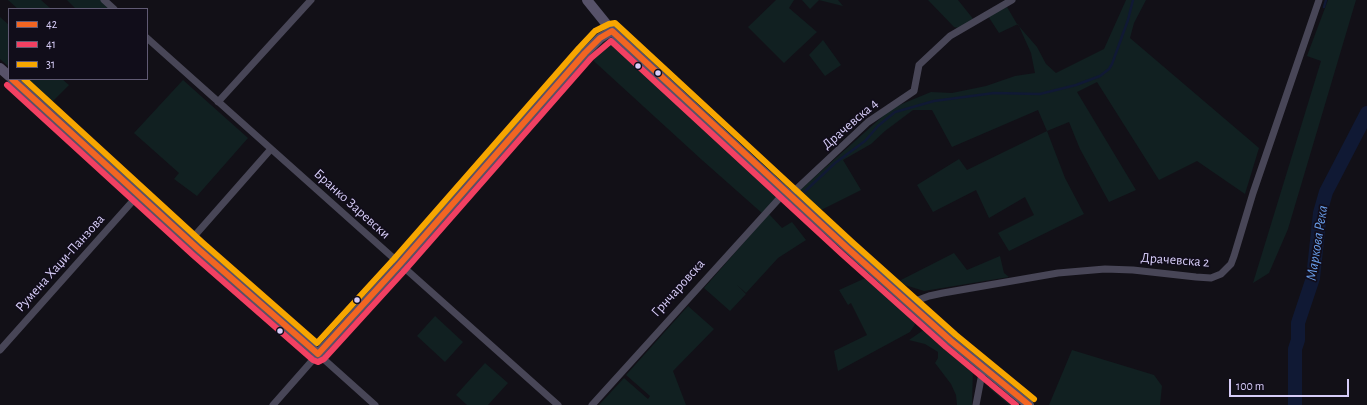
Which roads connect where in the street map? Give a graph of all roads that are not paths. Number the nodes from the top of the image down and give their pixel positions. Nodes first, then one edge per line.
1 (104, 0) edge
2 (311, 0) edge
3 (587, 0) edge
4 (1012, 0) edge
5 (1319, 0) edge
6 (113, 8) edge
7 (612, 31) junction
8 (600, 38) junction
9 (148, 39) edge
10 (0, 68) edge
11 (656, 72) junction
12 (8, 75) edge
13 (13, 80) edge
14 (218, 102) junction
15 (271, 149) junction
16 (788, 193) junction
17 (139, 194) junction
18 (190, 241) junction
19 (400, 264) junction
20 (910, 303) junction
21 (0, 350) edge
22 (318, 354) junction
23 (983, 368) junction
24 (273, 405) edge
25 (375, 405) edge
26 (558, 405) edge
27 (592, 405) edge
28 (976, 405) edge
29 (1029, 405) edge

1 - 6 street
2 - 14 street
3 - 7 street
4 - 16 street, Драчевска 4
5 - 20 street, Драчевска 2
7 - 8 street
7 - 11 street
8 - 11 street
8 - 19 street
9 - 14 street, Бранко Заревски
10 - 12 street
11 - 16 street
13 - 17 street
14 - 15 street, Бранко Заревски
15 - 18 street
15 - 19 street, Бранко Заревски
16 - 20 street
16 - 27 street, Грнчаровска
17 - 18 street
17 - 21 street, Румена Хаџи-Панзова
18 - 22 street
19 - 22 street
19 - 26 street, Бранко Заревски
20 - 23 street
22 - 24 street
22 - 25 street
23 - 28 street
23 - 29 street

